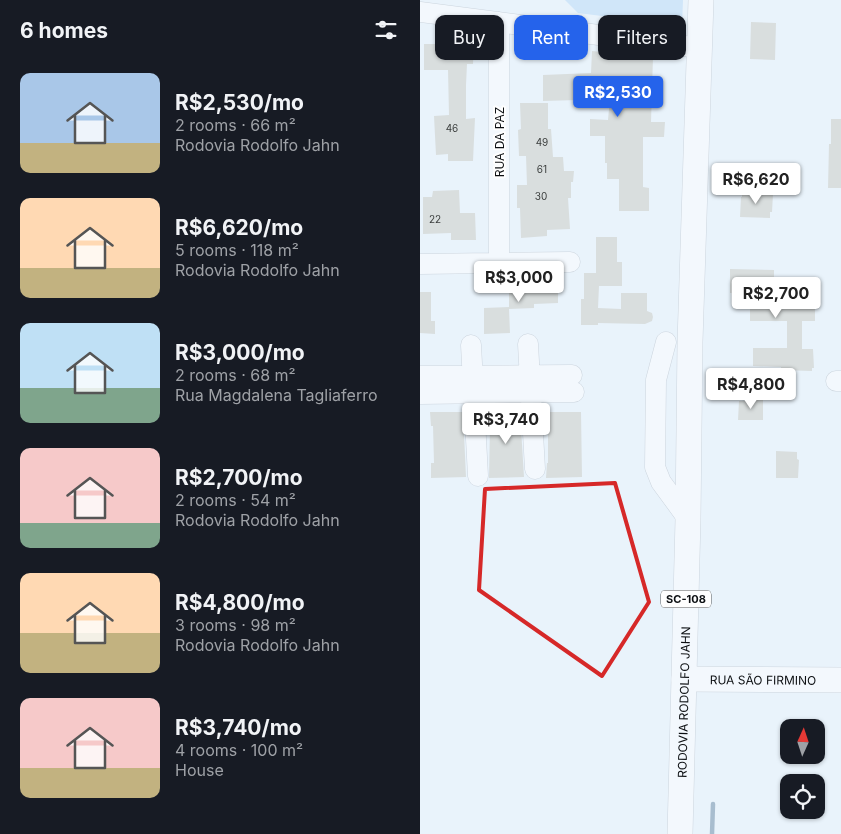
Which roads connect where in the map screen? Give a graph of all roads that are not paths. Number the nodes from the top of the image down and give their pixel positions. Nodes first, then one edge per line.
1 (701, 0) edge
2 (420, 12) edge
3 (444, 15) edge
4 (504, 23) edge
5 (700, 48) junction
6 (499, 60) edge
7 (570, 262) dead end
8 (499, 263) junction
9 (420, 264) edge
10 (666, 342) dead end
11 (528, 344) dead end
12 (472, 345) dead end
13 (420, 376) edge
14 (531, 384) junction
15 (573, 384) dead end
16 (473, 385) junction
17 (420, 394) edge
18 (535, 469) dead end
19 (478, 476) dead end
20 (688, 519) junction
21 (684, 679) junction
22 (841, 680) edge
23 (680, 834) edge

1 - 5 main road, RODOVIA RODOLFO JAHN / SC-108
2 - 3 street
4 - 5 street
5 - 20 main road, RODOVIA RODOLFO JAHN / SC-108
6 - 8 street, RUA DA PAZ
7 - 8 street
8 - 9 street
10 - 20 street
11 - 14 street
12 - 16 street
13 - 16 street
14 - 15 street
14 - 16 street
14 - 18 street
16 - 17 street
16 - 19 street
20 - 21 main road, RODOVIA RODOLFO JAHN / SC-108
21 - 22 main road, RUA SÃO FIRMINO
21 - 23 main road, RODOVIA RODOLFO JAHN / SC-108

